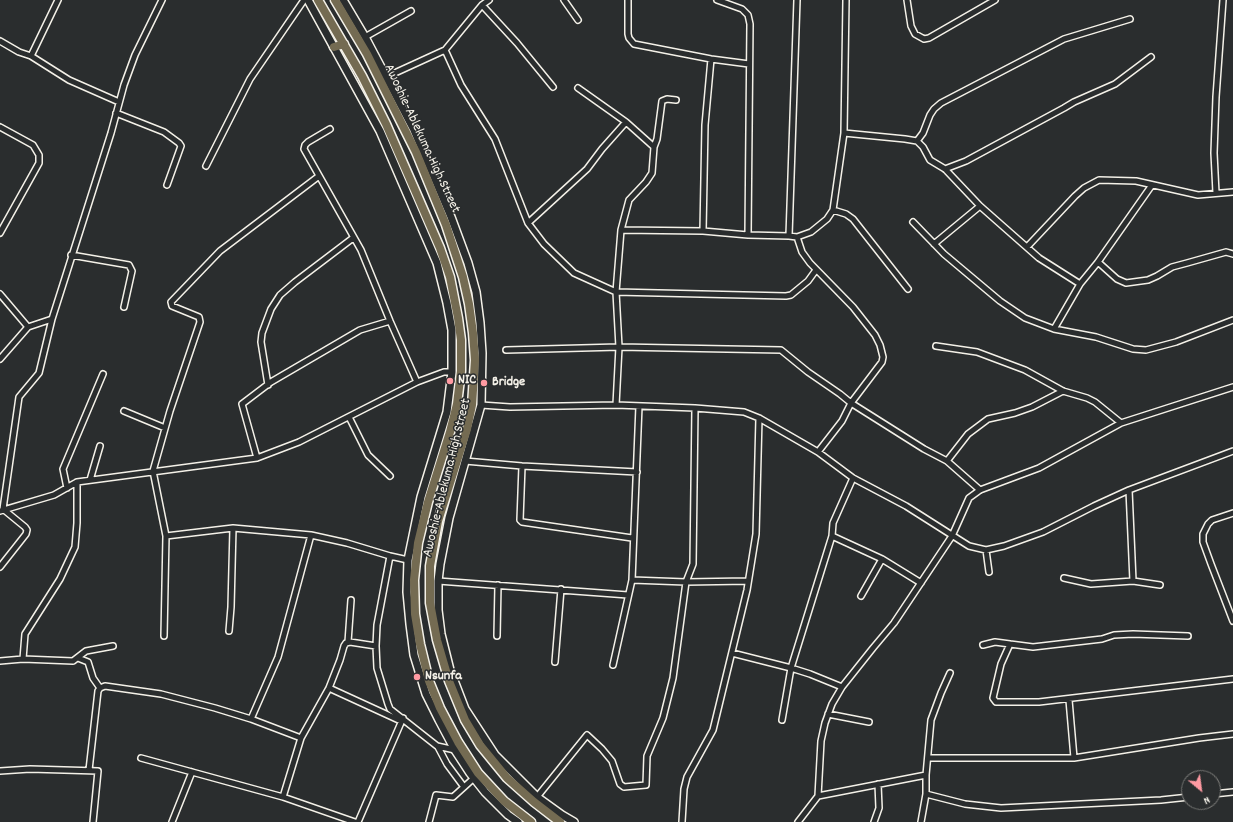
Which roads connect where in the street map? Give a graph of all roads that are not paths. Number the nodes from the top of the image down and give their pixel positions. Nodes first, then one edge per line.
1 (58, 0) edge
2 (162, 0) edge
3 (304, 0) edge
4 (308, 0) edge
5 (318, 0) edge
6 (335, 0) edge
7 (343, 0) edge
8 (564, 0) edge
9 (628, 0) edge
10 (717, 0) edge
11 (797, 0) edge
12 (846, 0) edge
13 (907, 0) edge
14 (995, 0) edge
15 (1223, 0) edge
16 (484, 2) edge
17 (411, 11) dead end
18 (1130, 19) dead end
19 (578, 20) dead end
20 (365, 38) junction
21 (0, 41) edge
22 (344, 44) junction
23 (334, 46) junction
24 (445, 50) junction
25 (31, 56) junction
26 (1151, 57) dead end
27 (711, 59) junction
28 (749, 64) junction
29 (386, 76) junction
30 (553, 88) dead end
31 (578, 88) dead end
32 (676, 100) dead end
33 (118, 102) junction
34 (116, 113) junction
35 (399, 117) junction
36 (626, 122) junction
37 (386, 124) junction
38 (0, 127) edge
39 (330, 129) dead end
40 (844, 133) junction
41 (916, 141) junction
42 (654, 147) junction
43 (394, 153) junction
44 (206, 166) dead end
45 (945, 169) junction
46 (319, 176) junction
47 (167, 185) dead end
48 (1152, 185) junction
49 (1233, 192) edge
50 (1216, 193) junction
51 (980, 206) junction
52 (833, 210) junction
53 (913, 222) dead end
54 (528, 223) junction
55 (620, 230) junction
56 (703, 231) junction
57 (0, 233) edge
58 (748, 235) junction
59 (789, 236) junction
60 (797, 237) junction
61 (353, 238) junction
62 (934, 244) junction
63 (1027, 247) junction
64 (1233, 254) edge
65 (72, 255) junction
66 (1098, 262) junction
67 (816, 270) junction
68 (1080, 284) junction
69 (908, 289) dead end
70 (616, 292) junction
71 (0, 294) edge
72 (124, 307) dead end
73 (52, 319) junction
74 (1233, 320) edge
75 (390, 322) junction
76 (28, 327) junction
77 (1054, 329) junction
78 (936, 346) dead end
79 (619, 347) junction
80 (506, 350) dead end
81 (0, 358) edge
82 (452, 372) junction
83 (103, 374) dead end
84 (417, 382) junction
85 (268, 385) junction
86 (1233, 387) edge
87 (1063, 391) junction
88 (851, 403) junction
89 (481, 405) junction
90 (616, 405) junction
91 (638, 406) junction
92 (695, 408) junction
93 (124, 411) dead end
94 (349, 417) junction
95 (759, 418) junction
96 (1121, 423) junction
97 (165, 428) junction
98 (100, 446) dead end
99 (1233, 450) edge
100 (818, 452) junction
101 (257, 458) junction
102 (465, 461) junction
103 (947, 461) junction
104 (522, 466) junction
105 (153, 472) junction
106 (637, 472) junction
107 (390, 476) dead end
108 (853, 478) junction
109 (90, 480) junction
110 (78, 482) junction
111 (67, 488) junction
112 (980, 490) junction
113 (1129, 490) junction
114 (2, 510) edge
115 (1233, 513) edge
116 (233, 528) junction
117 (311, 535) junction
118 (166, 536) junction
119 (832, 536) junction
120 (952, 536) junction
121 (632, 538) junction
122 (986, 550) junction
123 (390, 556) junction
124 (882, 559) junction
125 (408, 560) junction
126 (0, 567) edge
127 (989, 572) dead end
128 (1064, 578) dead end
129 (632, 580) junction
130 (438, 581) junction
131 (748, 581) junction
132 (1133, 581) junction
133 (686, 582) junction
134 (920, 583) junction
135 (498, 585) junction
136 (1160, 585) dead end
137 (561, 589) junction
138 (628, 595) junction
139 (861, 596) dead end
140 (351, 600) dead end
141 (1233, 621) edge
142 (229, 631) dead end
143 (164, 636) dead end
144 (497, 636) dead end
145 (1188, 636) dead end
146 (348, 642) junction
147 (1010, 644) junction
148 (983, 645) dead end
149 (113, 646) dead end
150 (376, 646) junction
151 (732, 654) junction
152 (78, 658) junction
153 (23, 659) junction
154 (0, 661) edge
155 (556, 662) dead end
156 (613, 665) dead end
157 (792, 668) junction
158 (950, 674) dead end
159 (1233, 678) edge
160 (100, 688) junction
161 (328, 688) junction
162 (842, 688) junction
163 (1069, 700) junction
164 (828, 714) junction
165 (251, 719) junction
166 (402, 719) junction
167 (782, 720) dead end
168 (869, 722) dead end
169 (1233, 734) edge
170 (301, 738) junction
171 (438, 747) junction
172 (455, 750) junction
173 (141, 758) dead end
174 (928, 758) junction
175 (1074, 758) junction
176 (0, 770) edge
177 (89, 770) junction
178 (192, 772) junction
179 (926, 775) junction
180 (474, 778) junction
181 (878, 784) junction
182 (464, 787) junction
183 (1233, 792) edge
184 (1221, 793) edge
185 (926, 794) junction
186 (818, 796) junction
187 (284, 797) junction
188 (537, 798) junction
189 (1181, 798) edge
190 (93, 822) edge
191 (172, 822) edge
192 (357, 822) edge
193 (429, 822) edge
194 (518, 822) edge
195 (531, 822) edge
196 (560, 822) edge
197 (574, 822) edge
198 (682, 822) edge
199 (798, 822) edge
200 (874, 822) edge
201 (921, 822) edge

1 - 25 street
2 - 33 street
3 - 44 street
4 - 23 street, Awoshie-Ablekuma High Street
5 - 22 main road, Awoshie-Ablekuma High Street
6 - 35 main road, Awoshie-Ablekuma High Street
7 - 20 street, Awoshie-Ablekuma High Street
8 - 19 street
9 - 27 street
10 - 28 street
11 - 59 street
12 - 40 street
13 - 14 street
15 - 50 street
16 - 24 street
16 - 30 street
17 - 20 street
18 - 41 street
20 - 29 street, Awoshie-Ablekuma High Street
21 - 25 street
22 - 23 main road
22 - 37 main road, Awoshie-Ablekuma High Street
23 - 43 street, Awoshie-Ablekuma High Street
24 - 29 street
24 - 54 street
25 - 33 street
26 - 45 street
27 - 28 street
27 - 56 street
28 - 58 street
29 - 89 street, Awoshie-Ablekuma High Street
31 - 36 street
32 - 42 street
33 - 34 street
34 - 47 street
34 - 65 street
35 - 37 main road
35 - 196 main road, Awoshie-Ablekuma High Street
36 - 42 street
36 - 54 street
37 - 43 main road, Awoshie-Ablekuma High Street
38 - 57 street
39 - 46 street
40 - 41 street
40 - 52 street
41 - 45 street
42 - 55 street
43 - 82 street, Awoshie-Ablekuma High Street
43 - 195 main road, Awoshie-Ablekuma High Street
45 - 51 street
46 - 61 street
46 - 97 street
48 - 50 street
48 - 63 street
48 - 66 street
49 - 50 street
51 - 62 street
51 - 63 street
52 - 60 street
52 - 69 street
53 - 62 street
54 - 70 street
55 - 56 street
55 - 70 street
56 - 58 street
58 - 59 street
59 - 60 street
60 - 67 street
61 - 75 street
61 - 85 street
62 - 77 street
63 - 68 street
64 - 66 street
65 - 72 street
65 - 73 street
66 - 68 street
67 - 70 street
67 - 88 street
68 - 77 street
70 - 79 street
71 - 76 street
73 - 76 street
73 - 114 street
74 - 77 street
75 - 84 street
75 - 85 street
76 - 81 street
78 - 87 street
79 - 80 street
79 - 88 street
79 - 90 street
82 - 84 street
82 - 125 street, Awoshie-Ablekuma High Street
83 - 111 street
84 - 94 street
85 - 101 street
86 - 96 street
87 - 96 street
87 - 103 street
88 - 100 street
88 - 103 street
89 - 90 street
89 - 102 street, Awoshie-Ablekuma High Street
90 - 91 street
91 - 92 street
91 - 106 street
92 - 95 street
92 - 133 street
93 - 97 street
94 - 101 street
94 - 107 street
95 - 100 street
95 - 131 street
96 - 112 street
97 - 105 street
98 - 109 street
99 - 113 street
100 - 108 street
101 - 105 street
102 - 104 street
102 - 130 street, Awoshie-Ablekuma High Street
103 - 112 street
104 - 106 street
104 - 121 street
105 - 109 street
105 - 118 street
106 - 121 street
108 - 119 street
108 - 120 street
109 - 110 street
110 - 111 street
110 - 153 street
111 - 114 street
112 - 120 street
113 - 122 street
113 - 132 street
114 - 126 street
115 - 141 street
116 - 117 street
116 - 118 street
116 - 142 street
117 - 123 street
117 - 165 street
118 - 143 street
119 - 124 street
119 - 157 street
120 - 122 street
120 - 134 street
121 - 129 street
122 - 127 street
123 - 125 street
123 - 150 street
124 - 134 street
124 - 139 street
125 - 172 street, Awoshie-Ablekuma High Street
128 - 132 street
129 - 133 street
129 - 138 street
130 - 135 street
130 - 188 street, Awoshie-Ablekuma High Street
131 - 133 street
131 - 151 street
132 - 136 street
133 - 188 street
134 - 162 street
135 - 137 street
135 - 144 street
137 - 138 street
137 - 155 street
138 - 156 street
140 - 146 street
145 - 147 street
146 - 150 street
146 - 161 street
147 - 148 street
147 - 163 street
149 - 152 street
150 - 166 street
151 - 157 street
151 - 198 street
152 - 153 street
152 - 160 street
153 - 154 street
157 - 162 street
157 - 167 street
158 - 174 street
159 - 163 street
160 - 165 street
160 - 177 street
161 - 166 street
161 - 170 street
162 - 164 street
163 - 175 street
164 - 168 street
164 - 186 street
165 - 170 street
166 - 171 street
166 - 192 street
169 - 175 street
170 - 187 street
171 - 172 street
171 - 182 street
172 - 180 street, Awoshie-Ablekuma High Street
173 - 178 street
174 - 175 street
174 - 179 street
176 - 177 street
177 - 190 street
178 - 187 street
178 - 191 street
179 - 181 street
179 - 185 street
180 - 182 street
180 - 194 street, Awoshie-Ablekuma High Street
181 - 186 street
181 - 200 street
182 - 193 street
183 - 184 street
185 - 189 street
185 - 201 street
186 - 199 street
187 - 192 street
188 - 197 street, Awoshie-Ablekuma High Street

